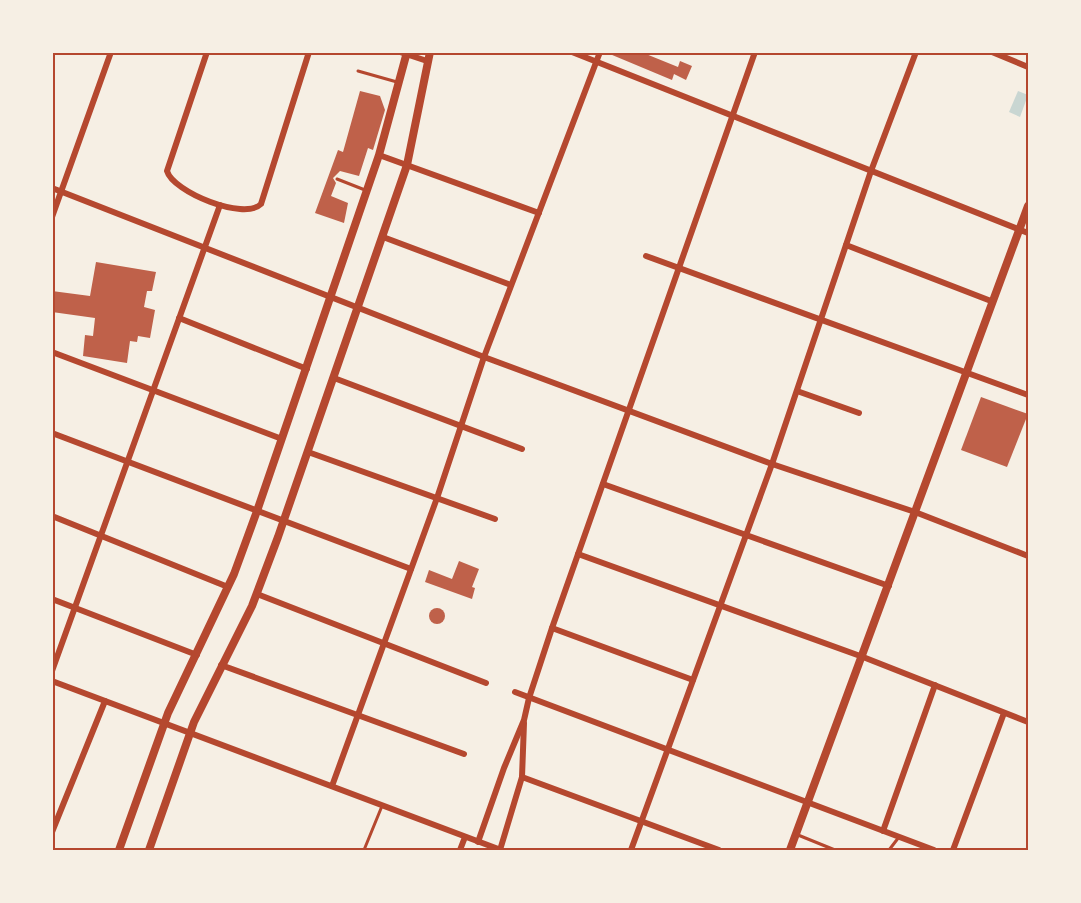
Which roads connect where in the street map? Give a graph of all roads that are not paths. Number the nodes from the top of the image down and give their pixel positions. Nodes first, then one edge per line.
1 (111, 52) edge
2 (207, 52) edge
3 (309, 52) edge
4 (572, 52) edge
5 (600, 52) edge
6 (755, 52) edge
7 (916, 52) edge
8 (992, 52) edge
9 (405, 53) edge
10 (429, 57) edge
11 (596, 62) junction
12 (1029, 67) edge
13 (358, 71) dead end
14 (398, 83) junction
15 (730, 116) junction
16 (379, 155) junction
17 (407, 165) junction
18 (871, 171) junction
19 (337, 179) dead end
20 (52, 188) edge
21 (367, 190) junction
22 (62, 191) junction
23 (220, 205) junction
24 (1028, 207) edge
25 (539, 213) junction
26 (52, 217) edge
27 (1024, 232) edge
28 (383, 237) junction
29 (846, 245) junction
30 (206, 247) junction
31 (646, 256) dead end
32 (677, 268) junction
33 (511, 285) junction
34 (331, 299) junction
35 (991, 301) junction
36 (358, 309) junction
37 (179, 318) junction
38 (822, 320) junction
39 (52, 352) edge
40 (484, 357) junction
41 (307, 369) junction
42 (968, 372) junction
43 (334, 378) junction
44 (153, 391) junction
45 (797, 391) junction
46 (1029, 395) edge
47 (628, 410) junction
48 (859, 413) dead end
49 (460, 427) junction
50 (52, 434) edge
51 (282, 439) junction
52 (522, 449) dead end
53 (308, 452) junction
54 (127, 462) junction
55 (772, 464) junction
56 (603, 484) junction
57 (437, 498) junction
58 (257, 511) junction
59 (915, 512) junction
60 (52, 516) edge
61 (495, 519) dead end
62 (284, 522) junction
63 (745, 535) junction
64 (102, 536) junction
65 (578, 554) junction
66 (1029, 556) edge
67 (411, 569) junction
68 (890, 586) junction
69 (228, 587) junction
70 (257, 594) junction
71 (52, 599) edge
72 (719, 607) junction
73 (76, 609) junction
74 (552, 628) junction
75 (385, 644) junction
76 (197, 655) junction
77 (863, 657) junction
78 (221, 664) junction
79 (52, 671) edge
80 (693, 680) junction
81 (52, 681) edge
82 (486, 683) dead end
83 (934, 685) junction
84 (515, 692) dead end
85 (529, 698) junction
86 (105, 701) junction
87 (1004, 713) junction
88 (358, 716) junction
89 (524, 720) junction
90 (1029, 722) edge
91 (164, 725) junction
92 (191, 735) junction
93 (667, 750) junction
94 (464, 754) dead end
95 (522, 777) junction
96 (332, 786) junction
97 (809, 802) junction
98 (382, 804) junction
99 (642, 823) junction
100 (883, 831) junction
101 (52, 832) edge
102 (797, 834) junction
103 (465, 837) junction
104 (899, 837) junction
105 (478, 842) junction
106 (119, 850) edge
107 (149, 850) edge
108 (364, 850) edge
109 (460, 850) edge
110 (500, 850) edge
111 (631, 850) edge
112 (719, 850) edge
113 (790, 850) edge
114 (835, 850) edge
115 (889, 850) edge
116 (934, 850) edge
117 (953, 850) edge

1 - 22 street
2 - 23 street
3 - 23 street
4 - 11 street
5 - 11 street
6 - 15 street
7 - 18 street
8 - 12 street
9 - 10 street
9 - 14 street
10 - 17 street
11 - 15 street
11 - 25 street
13 - 14 lane
14 - 16 street
15 - 18 street
15 - 32 street
16 - 17 street
16 - 21 street
17 - 25 street
17 - 28 street
18 - 27 street
18 - 29 street
19 - 21 lane
20 - 22 street
21 - 34 street
22 - 26 street
22 - 30 street
23 - 30 street
24 - 27 street
25 - 33 street
27 - 35 street
28 - 33 street
28 - 36 street
29 - 35 street
29 - 38 street
30 - 34 street
30 - 37 street
31 - 32 street
32 - 38 street
32 - 47 street
33 - 40 street
34 - 36 street
34 - 41 street
35 - 42 street
36 - 40 street
36 - 43 street
37 - 41 street
37 - 44 street
38 - 42 street
38 - 45 street
39 - 44 street
40 - 47 street
40 - 49 street
41 - 51 street
42 - 46 street
42 - 59 street
43 - 49 street
43 - 53 street
44 - 51 street
44 - 54 street
45 - 48 street
45 - 55 street
47 - 55 street
47 - 56 street
49 - 52 street
49 - 57 street
50 - 54 street
51 - 58 street
53 - 57 street
53 - 62 street
54 - 58 street
54 - 64 street
55 - 59 street
55 - 63 street
56 - 63 street
56 - 65 street
57 - 61 street
57 - 67 street
58 - 62 street
58 - 69 street
59 - 66 street
59 - 68 street
60 - 64 street
62 - 67 street
62 - 70 street
63 - 68 street
63 - 72 street
64 - 69 street
64 - 73 street
65 - 72 street
65 - 74 street
67 - 75 street
68 - 77 street
69 - 76 street
70 - 75 street
70 - 78 street
71 - 73 street
72 - 77 street
72 - 80 street
73 - 76 street
73 - 79 street
74 - 80 street
74 - 85 street
75 - 82 street
75 - 88 street
76 - 91 street
77 - 83 street
77 - 97 street
78 - 88 street
78 - 92 street
80 - 93 street
81 - 86 street
83 - 87 street
83 - 100 street
84 - 85 street
85 - 89 street
85 - 93 street
86 - 91 street
86 - 101 street
87 - 90 street
87 - 117 street
88 - 94 street
88 - 96 street
89 - 95 street
89 - 105 street
91 - 92 street
91 - 106 street
92 - 96 street
92 - 107 street
93 - 97 street
93 - 99 street
95 - 99 street
95 - 110 street
96 - 98 street
97 - 100 street
97 - 102 street
98 - 103 street
98 - 108 lane
99 - 111 street
99 - 112 street
100 - 104 street
102 - 113 street
102 - 114 lane
103 - 105 street
103 - 109 street
104 - 115 lane
104 - 116 street
105 - 110 street

